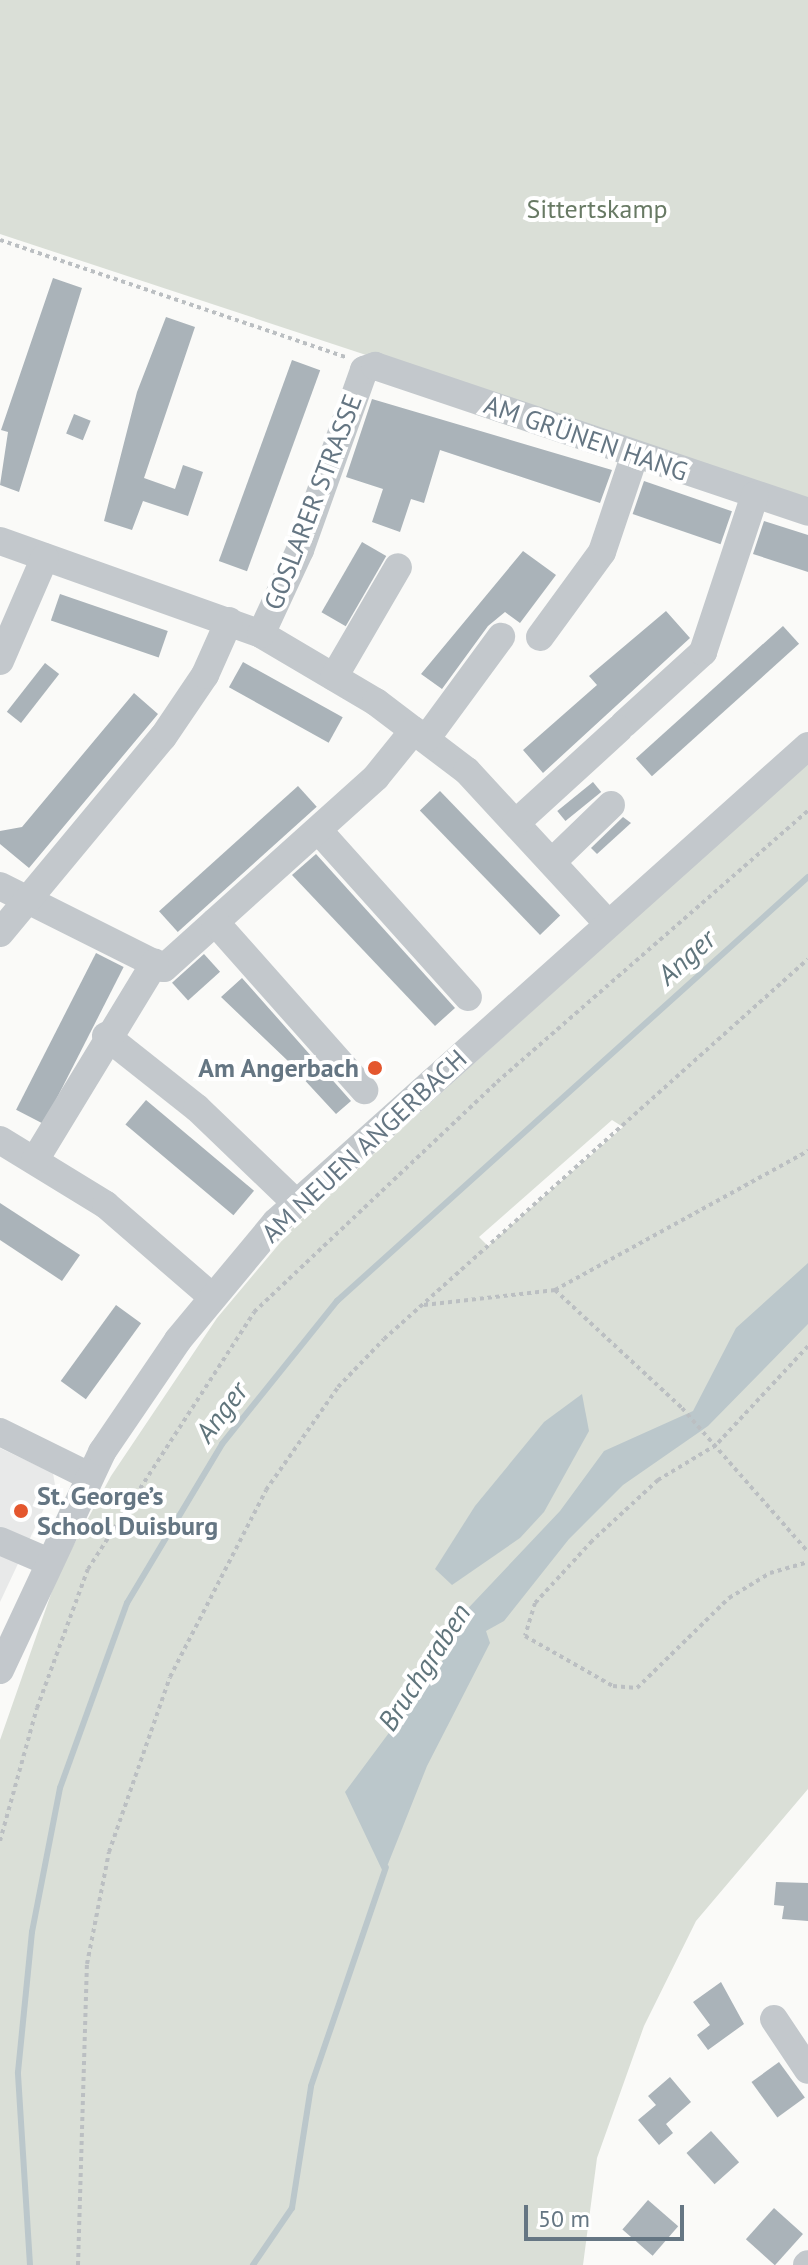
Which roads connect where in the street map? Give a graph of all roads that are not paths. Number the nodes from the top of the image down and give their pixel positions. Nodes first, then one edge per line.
1 (364, 370) joint
2 (635, 454) junction
3 (755, 495) junction
4 (808, 512) edge
5 (0, 541) edge
6 (45, 557) junction
7 (398, 567) dead end
8 (229, 621) junction
9 (261, 634) junction
10 (501, 637) dead end
11 (540, 637) dead end
12 (0, 661) edge
13 (334, 677) junction
14 (420, 734) junction
15 (808, 746) edge
16 (611, 805) dead end
17 (516, 823) junction
18 (319, 831) junction
19 (552, 862) junction
20 (0, 886) edge
21 (29, 899) junction
22 (215, 922) junction
23 (608, 924) junction
24 (0, 933) edge
25 (155, 963) junction
26 (468, 997) dead end
27 (106, 1036) junction
28 (364, 1090) dead end
29 (0, 1140) edge
30 (35, 1160) junction
31 (296, 1203) junction
32 (211, 1296) junction
33 (0, 1432) edge
34 (89, 1476) junction
35 (0, 1541) edge
36 (47, 1561) junction
37 (0, 1670) edge
38 (774, 2019) dead end
39 (808, 2070) edge

1 - 2 street, AM GRÜNEN HANG
1 - 9 street, GOSLARER STRASSE
2 - 3 street, AM GRÜNEN HANG
2 - 11 street
3 - 4 street, AM GRÜNEN HANG
3 - 17 street
5 - 6 street, GOSLARER STRASSE
6 - 8 street, GOSLARER STRASSE
6 - 12 street
7 - 13 street
8 - 9 street, GOSLARER STRASSE
8 - 21 street
9 - 13 street, GOSLARER STRASSE
10 - 14 street
13 - 14 street, GOSLARER STRASSE
14 - 17 street, GOSLARER STRASSE
14 - 18 street
15 - 23 street, AM NEUEN ANGERBACH
16 - 19 street
17 - 19 street, GOSLARER STRASSE
18 - 22 street
18 - 26 street
19 - 23 street, GOSLARER STRASSE
20 - 21 street
21 - 24 street
21 - 25 street
22 - 25 street
22 - 28 street
23 - 31 street, AM NEUEN ANGERBACH
25 - 27 street
27 - 30 street
27 - 31 street
29 - 30 street
30 - 32 street
31 - 32 street, AM NEUEN ANGERBACH
32 - 34 street, AM NEUEN ANGERBACH
33 - 34 street
34 - 36 street, AM NEUEN ANGERBACH
35 - 36 street
36 - 37 street, AM NEUEN ANGERBACH
38 - 39 street

